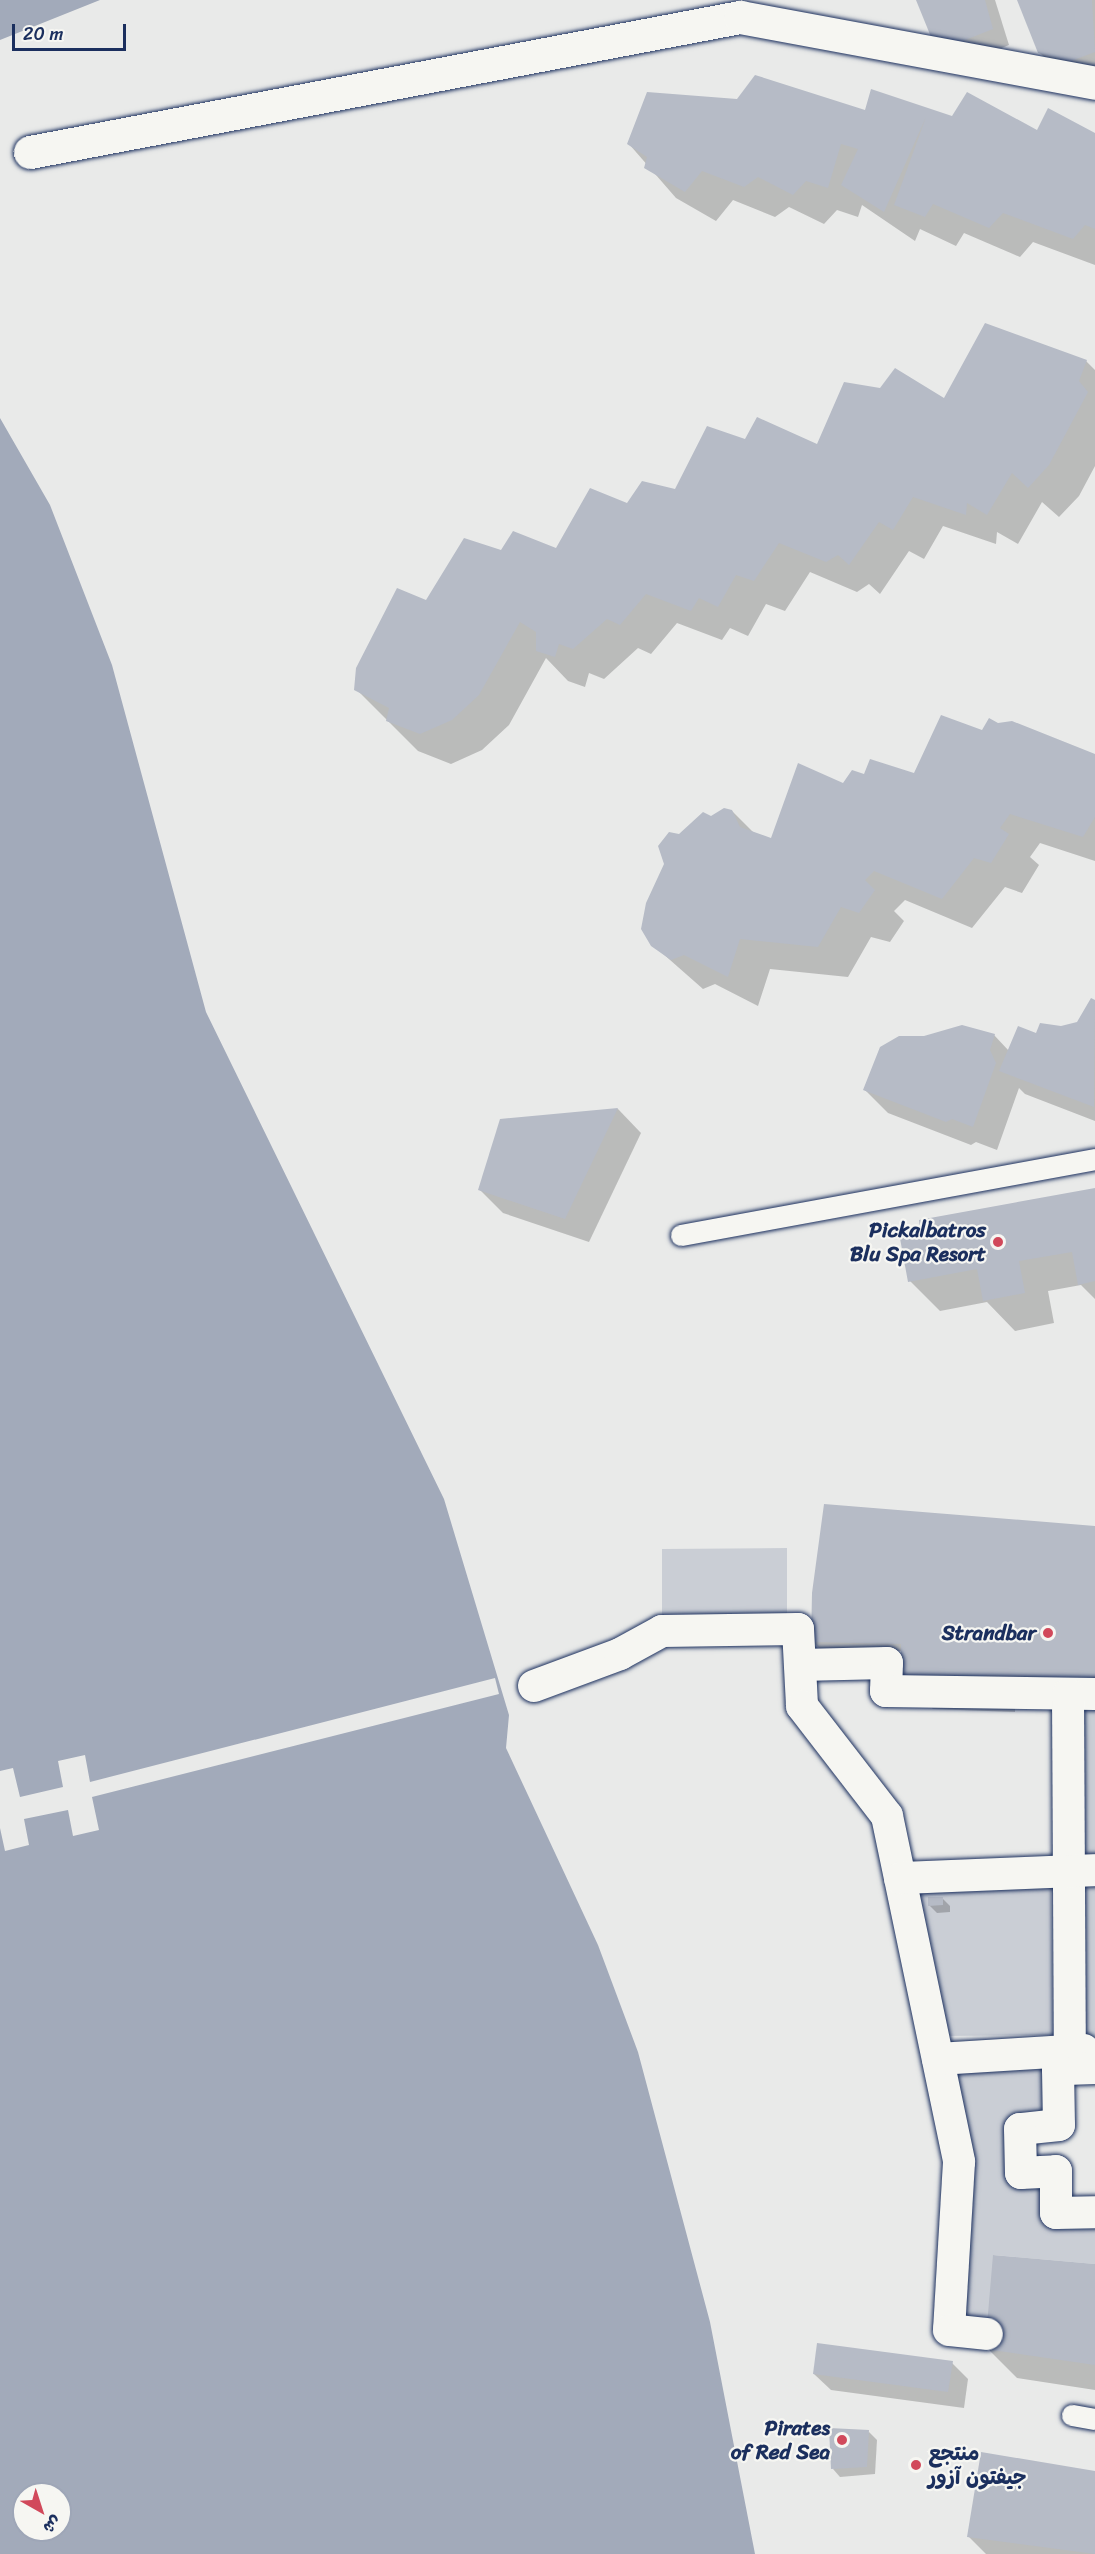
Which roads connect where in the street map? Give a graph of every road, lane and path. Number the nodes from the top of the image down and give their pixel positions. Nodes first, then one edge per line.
1 (1095, 83) edge
2 (30, 152) dead end
3 (1095, 1159) edge
4 (681, 1235) dead end
5 (800, 1665) junction
6 (534, 1686) dead end
7 (1082, 1694) edge
8 (1082, 1870) edge
9 (900, 1878) junction
10 (1087, 2056) edge
11 (938, 2059) junction
12 (1095, 2212) edge
13 (987, 2334) dead end
14 (1072, 2415) dead end
15 (1095, 2419) edge

1 - 2 street
3 - 4 lane
5 - 6 street
5 - 7 street
5 - 9 street
7 - 8 street
8 - 9 street
8 - 10 street
9 - 11 street
10 - 11 street
10 - 12 street
11 - 13 street
14 - 15 lane

